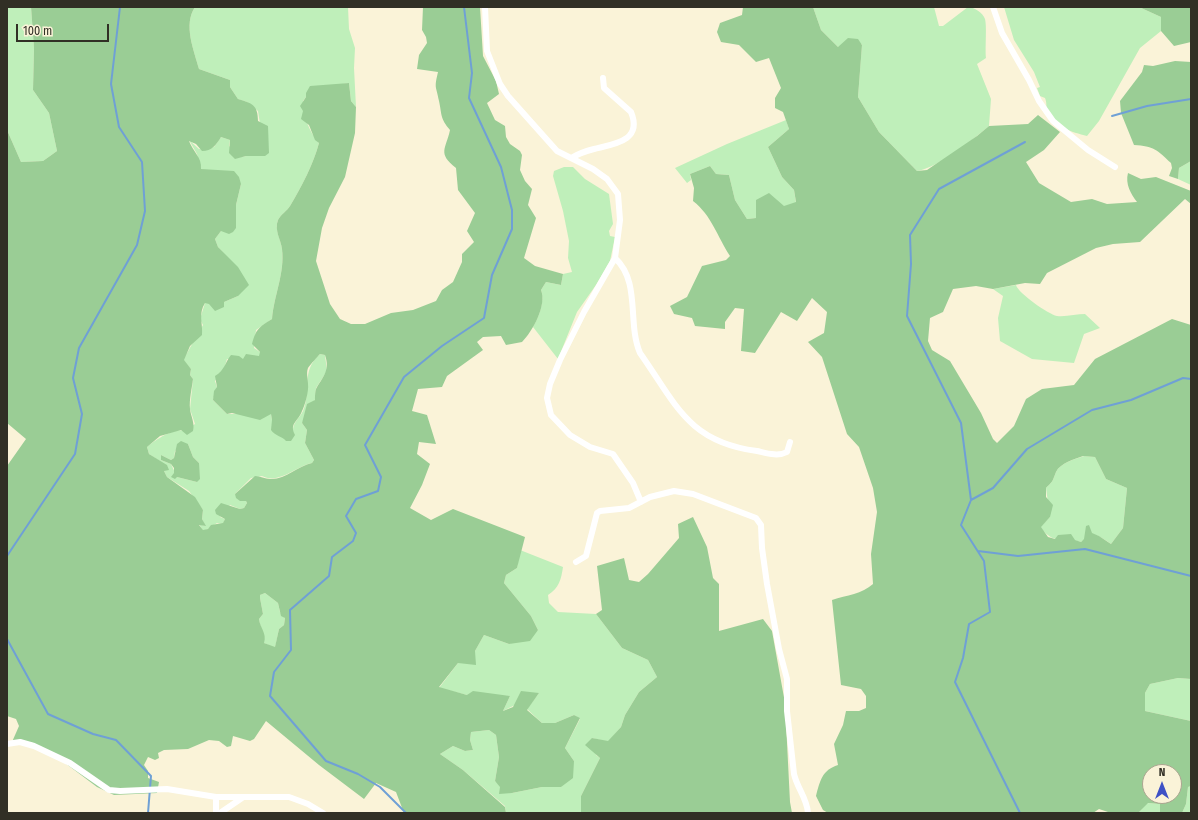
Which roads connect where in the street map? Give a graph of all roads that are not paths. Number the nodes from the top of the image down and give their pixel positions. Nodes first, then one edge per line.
1 (484, 7) edge
2 (993, 7) edge
3 (603, 78) dead end
4 (571, 158) junction
5 (1115, 167) dead end
6 (615, 258) junction
7 (790, 442) dead end
8 (641, 502) junction
9 (576, 562) dead end
10 (7, 744) edge
11 (216, 797) junction
12 (243, 797) junction
13 (216, 813) edge
14 (220, 813) edge
15 (323, 813) edge
16 (808, 813) edge

1 - 4 street
2 - 5 street
3 - 4 street
4 - 6 street
6 - 7 street
6 - 8 street
8 - 9 street
8 - 16 street
10 - 11 street
11 - 12 street
11 - 13 street
12 - 14 street
12 - 15 street

